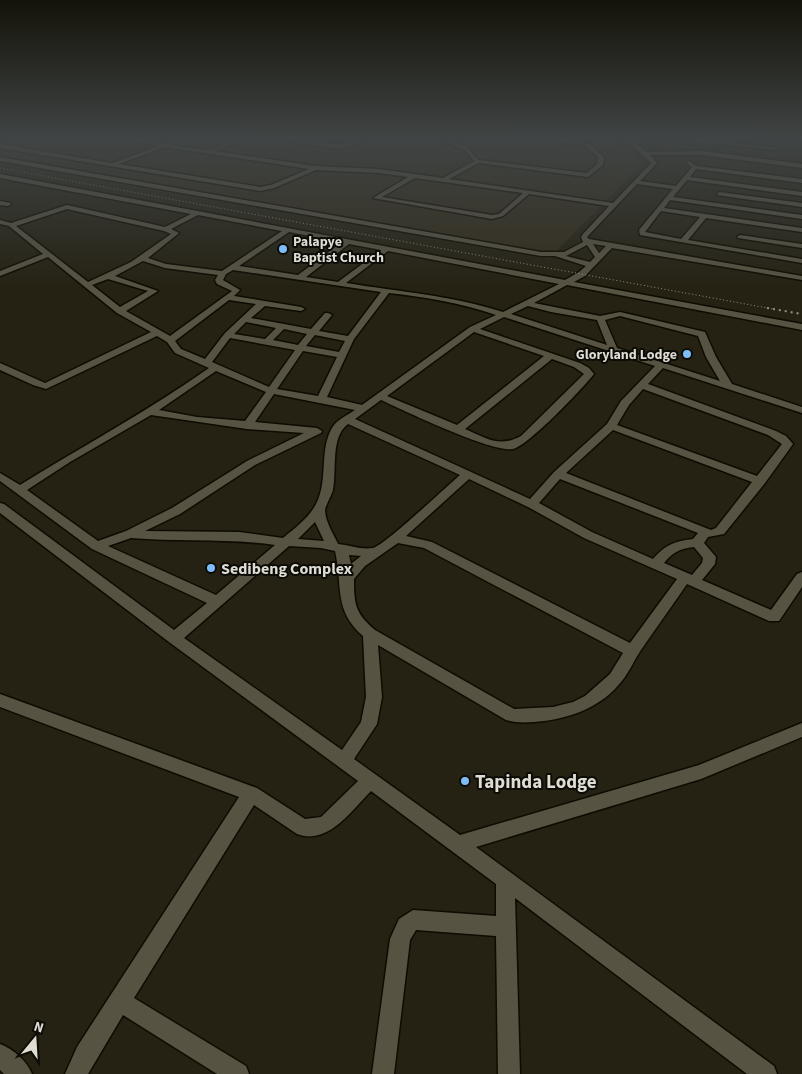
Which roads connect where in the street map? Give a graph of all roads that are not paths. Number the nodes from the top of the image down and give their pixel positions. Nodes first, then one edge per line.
1 (57, 187) edge
2 (162, 187) edge
3 (249, 187) edge
4 (271, 187) edge
5 (395, 187) edge
6 (494, 187) edge
7 (633, 187) edge
8 (671, 187) edge
9 (725, 187) edge
10 (750, 187) edge
11 (677, 188) joint
12 (528, 192) junction
13 (719, 194) junction
14 (802, 194) edge
15 (102, 196) junction
16 (668, 198) junction
17 (91, 199) dead end
18 (83, 202) dead end
19 (0, 203) edge
20 (8, 204) dead end
21 (712, 204) junction
22 (616, 205) junction
23 (802, 205) edge
24 (67, 207) junction
25 (659, 209) junction
26 (196, 214) junction
27 (704, 216) junction
28 (802, 217) edge
29 (0, 222) edge
30 (747, 222) junction
31 (10, 225) junction
32 (166, 229) junction
33 (802, 230) edge
34 (287, 231) junction
35 (740, 237) junction
36 (348, 242) junction
37 (588, 242) junction
38 (682, 242) junction
39 (580, 246) junction
40 (802, 246) edge
41 (386, 249) junction
42 (732, 250) junction
43 (378, 254) junction
44 (411, 254) junction
45 (47, 255) junction
46 (554, 255) junction
47 (597, 256) junction
48 (143, 259) junction
49 (802, 261) edge
50 (231, 267) junction
51 (223, 273) junction
52 (0, 274) edge
53 (109, 277) junction
54 (301, 277) junction
55 (802, 278) edge
56 (569, 282) junction
57 (340, 284) junction
58 (86, 285) junction
59 (387, 290) junction
60 (228, 298) junction
61 (263, 303) junction
62 (526, 303) junction
63 (301, 309) dead end
64 (120, 311) junction
65 (502, 313) junction
66 (328, 314) dead end
67 (600, 318) junction
68 (244, 319) junction
69 (282, 326) junction
70 (802, 327) edge
71 (473, 329) junction
72 (312, 331) junction
73 (156, 333) junction
74 (228, 335) junction
75 (350, 339) junction
76 (170, 340) junction
77 (267, 342) junction
78 (300, 347) junction
79 (614, 351) junction
80 (341, 355) junction
81 (550, 356) junction
82 (0, 366) edge
83 (210, 366) junction
84 (660, 366) junction
85 (641, 385) junction
86 (729, 388) junction
87 (271, 391) junction
88 (379, 396) junction
89 (321, 399) junction
90 (362, 408) junction
91 (802, 410) edge
92 (152, 412) junction
93 (346, 420) junction
94 (247, 426) junction
95 (611, 426) junction
96 (458, 429) junction
97 (316, 431) junction
98 (334, 433) junction
99 (558, 474) junction
100 (467, 475) junction
101 (0, 476) edge
102 (760, 481) junction
103 (20, 490) junction
104 (532, 504) junction
105 (0, 507) edge
106 (319, 510) junction
107 (705, 532) junction
108 (130, 534) junction
109 (396, 538) junction
110 (286, 542) junction
111 (697, 543) junction
112 (96, 546) junction
113 (337, 547) junction
114 (377, 552) junction
115 (655, 565) junction
116 (802, 577) edge
117 (347, 578) junction
118 (689, 581) junction
119 (218, 602) junction
120 (370, 634) junction
121 (174, 638) junction
122 (632, 651) junction
123 (0, 700) edge
124 (800, 733) edge
125 (344, 760) junction
126 (371, 780) junction
127 (251, 794) junction
128 (457, 844) junction
129 (504, 880) junction
130 (506, 927) junction
131 (119, 1002) junction
132 (0, 1055) edge
133 (21, 1074) edge
134 (76, 1074) edge
135 (238, 1074) edge
136 (383, 1074) edge
137 (509, 1074) edge
138 (766, 1074) edge

1 - 15 street
2 - 46 street
3 - 4 street
5 - 12 street
6 - 12 street
7 - 22 street
8 - 11 street
9 - 13 street
10 - 14 street
11 - 16 street
12 - 22 street
13 - 21 street
13 - 23 street
15 - 17 street
15 - 26 street
16 - 21 street
16 - 25 street
18 - 24 street
19 - 20 street
21 - 28 street
22 - 37 street
24 - 31 street
24 - 32 street
25 - 27 street
25 - 38 street
26 - 32 street
26 - 34 street
27 - 30 street
27 - 38 street
29 - 31 street
30 - 33 street
30 - 35 street
31 - 45 street
32 - 48 street
34 - 36 street
34 - 50 street
35 - 40 street
35 - 42 street
36 - 41 street
36 - 54 street
37 - 39 street
37 - 47 street
37 - 47 street
38 - 42 street
39 - 46 street
39 - 47 street
41 - 43 street
41 - 44 street
42 - 49 street
43 - 44 street
43 - 57 street
44 - 56 street
45 - 52 street
45 - 58 street
46 - 47 street
47 - 55 street
47 - 56 street
48 - 51 street
48 - 53 street
50 - 51 street
50 - 54 street
51 - 60 street
53 - 58 street
53 - 64 street
54 - 57 street
56 - 62 street
56 - 70 street
57 - 59 street
58 - 64 street
59 - 65 street
59 - 75 street
60 - 61 street
60 - 76 street
61 - 63 street
61 - 68 street
62 - 65 street
62 - 67 street
64 - 73 street
65 - 71 street
65 - 79 street
66 - 72 street
67 - 79 street
67 - 86 street
68 - 69 street
68 - 74 street
69 - 72 street
69 - 77 street
71 - 81 street
71 - 88 street
72 - 75 street
72 - 78 street
73 - 76 street
73 - 82 street
74 - 77 street
74 - 83 street
75 - 80 street
76 - 83 street
77 - 78 street
78 - 80 street
78 - 87 street
79 - 84 street
80 - 89 street
81 - 96 street
81 - 96 street
83 - 87 street
83 - 92 street
84 - 85 street
84 - 86 street
85 - 95 street
85 - 102 street
86 - 91 street
87 - 89 street
87 - 94 street
88 - 90 street
88 - 96 street
89 - 90 street
90 - 93 street
92 - 94 street
92 - 103 street
93 - 98 street
93 - 100 street
94 - 97 street
95 - 99 street
95 - 102 street
97 - 98 street
97 - 108 street
98 - 106 street
99 - 104 street
99 - 107 street
100 - 104 street
100 - 109 street
101 - 103 street
102 - 107 street
103 - 112 street
104 - 115 street
105 - 121 street
106 - 110 street
106 - 113 street
107 - 111 street
108 - 110 street
108 - 112 street
109 - 114 street
109 - 122 street
110 - 113 street
110 - 119 street
111 - 115 street
111 - 118 street
112 - 119 street
113 - 114 street
113 - 117 street
114 - 117 street
115 - 118 street
116 - 118 street
117 - 120 street
118 - 122 street
119 - 121 street
120 - 122 street
120 - 125 street
121 - 125 street
123 - 127 street
124 - 128 street
125 - 126 street
126 - 127 street
126 - 128 street
127 - 131 street
128 - 129 street
129 - 130 street
129 - 138 street
130 - 136 street
130 - 137 street
131 - 134 street
131 - 135 street
132 - 133 street

